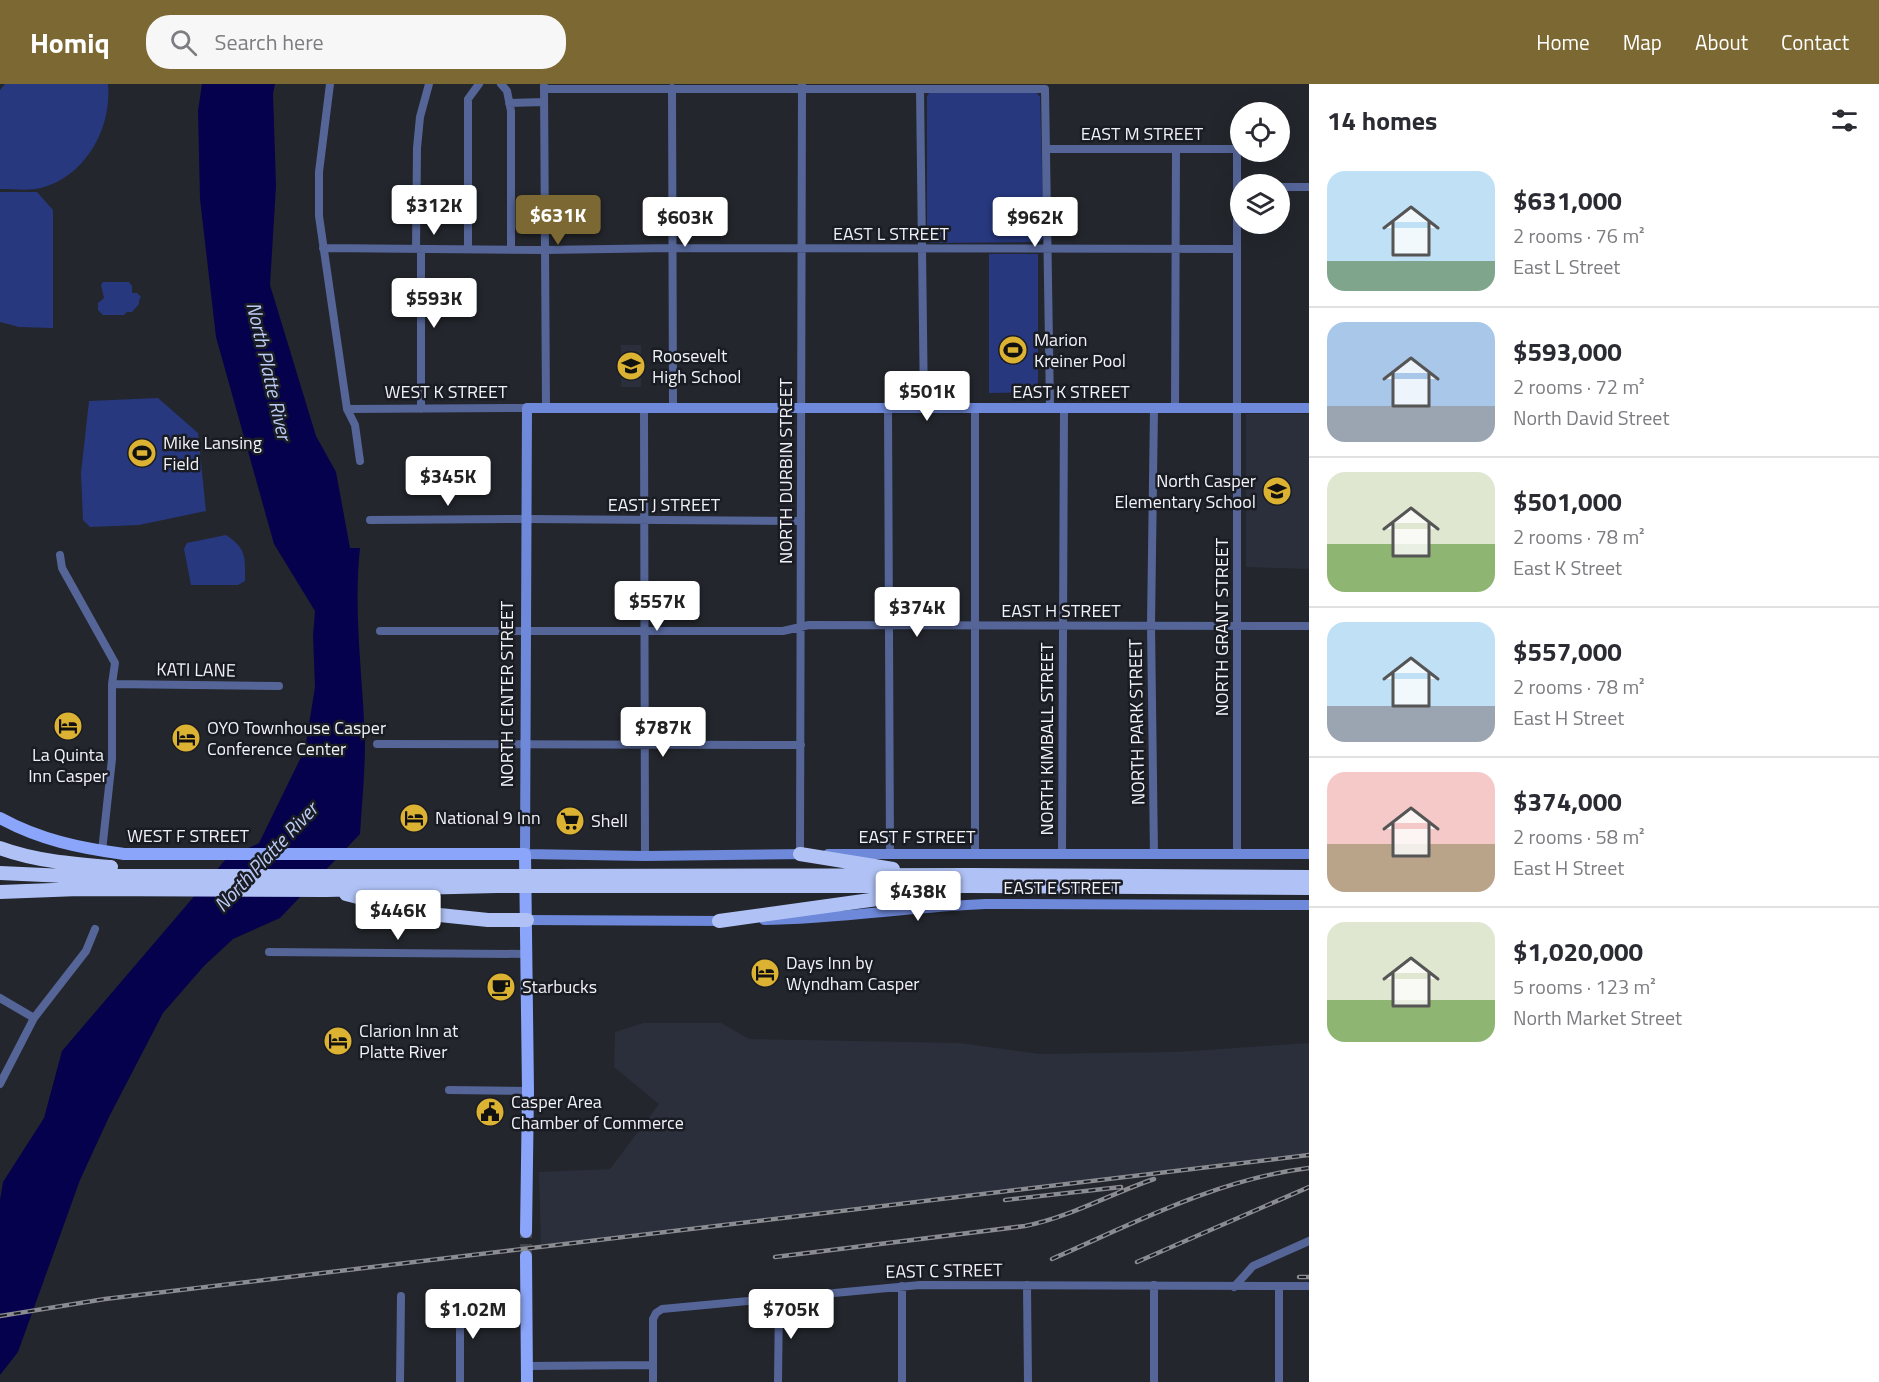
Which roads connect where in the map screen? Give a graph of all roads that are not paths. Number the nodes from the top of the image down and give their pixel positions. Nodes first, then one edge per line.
1 (330, 84) edge
2 (429, 84) edge
3 (478, 84) edge
4 (501, 84) edge
5 (802, 86) edge
6 (544, 87) edge
7 (672, 88) junction
8 (920, 89) junction
9 (544, 102) junction
10 (509, 103) junction
11 (1046, 149) junction
12 (1176, 149) junction
13 (1230, 149) edge
14 (1290, 187) edge
15 (1309, 187) edge
16 (1237, 234) edge
17 (323, 248) junction
18 (672, 248) junction
19 (802, 248) junction
20 (419, 249) junction
21 (468, 249) junction
22 (511, 249) junction
23 (922, 249) junction
24 (1237, 249) junction
25 (545, 250) junction
26 (1047, 250) junction
27 (1175, 250) junction
28 (527, 408) junction
29 (546, 408) junction
30 (644, 408) junction
31 (673, 408) junction
32 (801, 408) junction
33 (888, 408) junction
34 (924, 408) junction
35 (975, 408) junction
36 (1050, 408) junction
37 (1064, 408) junction
38 (1154, 408) junction
39 (1175, 408) junction
40 (1237, 408) junction
41 (1309, 408) edge
42 (347, 409) junction
43 (421, 409) junction
44 (360, 461) dead end
45 (526, 519) junction
46 (370, 520) dead end
47 (644, 520) junction
48 (801, 521) junction
49 (60, 555) dead end
50 (888, 625) junction
51 (976, 625) junction
52 (1151, 625) junction
53 (1063, 626) junction
54 (1237, 626) junction
55 (1309, 626) edge
56 (801, 627) junction
57 (525, 630) junction
58 (644, 630) junction
59 (380, 632) dead end
60 (112, 684) junction
61 (279, 686) dead end
62 (377, 744) dead end
63 (525, 745) junction
64 (644, 745) junction
65 (801, 745) junction
66 (0, 818) edge
67 (0, 848) edge
68 (102, 851) junction
69 (975, 853) junction
70 (525, 854) junction
71 (800, 854) junction
72 (890, 854) junction
73 (1062, 854) junction
74 (1237, 854) junction
75 (1309, 854) edge
76 (1154, 855) junction
77 (645, 856) junction
78 (0, 873) edge
79 (1309, 873) edge
80 (179, 875) junction
81 (1309, 877) edge
82 (497, 881) junction
83 (970, 881) junction
84 (1247, 882) junction
85 (0, 884) edge
86 (1309, 888) edge
87 (80, 889) junction
88 (327, 890) junction
89 (0, 892) edge
90 (1309, 893) edge
91 (1309, 905) edge
92 (527, 920) junction
93 (718, 921) junction
94 (96, 929) dead end
95 (269, 952) dead end
96 (526, 954) junction
97 (0, 998) edge
98 (34, 1018) junction
99 (0, 1084) edge
100 (449, 1090) dead end
101 (528, 1091) junction
102 (526, 1232) tunnel mouth
103 (1309, 1241) edge
104 (526, 1256) tunnel mouth
105 (1027, 1285) junction
106 (1154, 1285) junction
107 (902, 1286) junction
108 (1309, 1286) edge
109 (1234, 1287) junction
110 (1279, 1287) junction
111 (401, 1296) dead end
112 (460, 1297) dead end
113 (779, 1297) junction
114 (653, 1365) junction
115 (526, 1366) junction
116 (400, 1382) edge
117 (460, 1382) edge
118 (527, 1382) edge
119 (653, 1382) edge
120 (778, 1382) edge
121 (902, 1382) edge
122 (1028, 1382) edge
123 (1154, 1382) edge
124 (1279, 1382) edge

1 - 17 street
2 - 20 street
3 - 21 street
4 - 10 street
5 - 7 street
5 - 8 street
5 - 19 street, NORTH DURBIN STREET
6 - 7 street
6 - 9 street
7 - 18 street
8 - 11 street
8 - 23 street
9 - 10 street
9 - 25 street
10 - 22 street
11 - 12 street, EAST M STREET
11 - 26 street
12 - 13 street, EAST M STREET
12 - 27 street
14 - 15 street
16 - 24 street, NORTH GRANT STREET
17 - 20 street, EAST L STREET
17 - 42 street
18 - 19 street, EAST L STREET
18 - 25 street, EAST L STREET
18 - 31 street
19 - 23 street, EAST L STREET
19 - 32 street, NORTH DURBIN STREET
20 - 21 street, EAST L STREET
20 - 43 street
21 - 22 street, EAST L STREET
22 - 25 street, EAST L STREET
23 - 26 street, EAST L STREET
23 - 34 street
24 - 27 street, EAST L STREET
24 - 40 street, NORTH GRANT STREET
25 - 29 street
26 - 27 street, EAST L STREET
26 - 36 street
27 - 39 street
28 - 29 main road, WEST K STREET
28 - 43 street, WEST K STREET
28 - 45 main road, NORTH CENTER STREET
29 - 30 main road, EAST K STREET
30 - 31 main road, EAST K STREET
30 - 47 street
31 - 32 main road, EAST K STREET
32 - 33 main road, EAST K STREET
32 - 48 street, NORTH DURBIN STREET
33 - 34 main road, EAST K STREET
33 - 50 street
34 - 35 main road, EAST K STREET
35 - 36 main road, EAST K STREET
35 - 51 street
36 - 37 main road, EAST K STREET
37 - 38 main road, EAST K STREET
37 - 53 street, NORTH KIMBALL STREET
38 - 39 main road, EAST K STREET
38 - 52 street, NORTH PARK STREET
39 - 40 main road, EAST K STREET
40 - 41 main road, EAST K STREET
40 - 54 street, NORTH GRANT STREET
42 - 43 street, WEST K STREET
42 - 44 street
45 - 46 street, EAST J STREET
45 - 47 street, EAST J STREET
45 - 57 main road, NORTH CENTER STREET
47 - 48 street, EAST J STREET
47 - 58 street
48 - 56 street, NORTH DURBIN STREET
49 - 60 street
50 - 51 street, EAST H STREET
50 - 56 street, EAST H STREET
50 - 72 street
51 - 53 street, EAST H STREET
51 - 69 street
52 - 53 street, EAST H STREET
52 - 54 street, EAST H STREET
52 - 76 street, NORTH PARK STREET
53 - 73 street, NORTH KIMBALL STREET
54 - 55 street, EAST H STREET
54 - 74 street, NORTH GRANT STREET
56 - 58 street, EAST H STREET
56 - 65 street, NORTH DURBIN STREET
57 - 58 street, EAST H STREET
57 - 59 street, EAST H STREET
57 - 63 main road, NORTH CENTER STREET
58 - 64 street
60 - 61 street, KATI LANE
60 - 68 street
62 - 63 street
63 - 64 street
63 - 70 main road, NORTH CENTER STREET
64 - 65 street
64 - 77 street
65 - 71 street, NORTH DURBIN STREET
66 - 68 main road, WEST F STREET
67 - 80 highway
68 - 70 main road, WEST F STREET
69 - 72 main road, EAST F STREET
69 - 73 main road, EAST F STREET
70 - 77 main road, EAST F STREET
70 - 92 main road, NORTH CENTER STREET
71 - 72 main road, EAST F STREET
71 - 77 main road, EAST F STREET
71 - 83 highway
73 - 76 main road, EAST F STREET
74 - 75 main road, EAST F STREET
74 - 76 main road, EAST F STREET
78 - 80 highway
79 - 84 highway
80 - 82 highway
81 - 84 highway
82 - 83 highway, bridge
82 - 88 highway
83 - 84 highway
83 - 93 highway
84 - 86 highway
84 - 90 highway
85 - 87 highway
87 - 88 highway
87 - 89 highway
88 - 92 highway
91 - 93 main road, EAST E STREET
92 - 93 main road, EAST E STREET
92 - 96 main road, NORTH CENTER STREET
94 - 98 street
95 - 96 street
96 - 101 main road, NORTH CENTER STREET
97 - 98 street
98 - 99 street
100 - 101 street
101 - 102 main road, NORTH CENTER STREET
103 - 109 street
104 - 115 main road
105 - 106 street, EAST C STREET
105 - 107 street, EAST C STREET
105 - 122 street
106 - 109 street, EAST C STREET
106 - 123 street
107 - 113 street, EAST C STREET
107 - 121 street
108 - 110 street, EAST C STREET
109 - 110 street, EAST C STREET
110 - 124 street
111 - 116 street
112 - 117 street
113 - 114 street, EAST C STREET
113 - 120 street
114 - 115 street
114 - 119 street
115 - 118 main road

